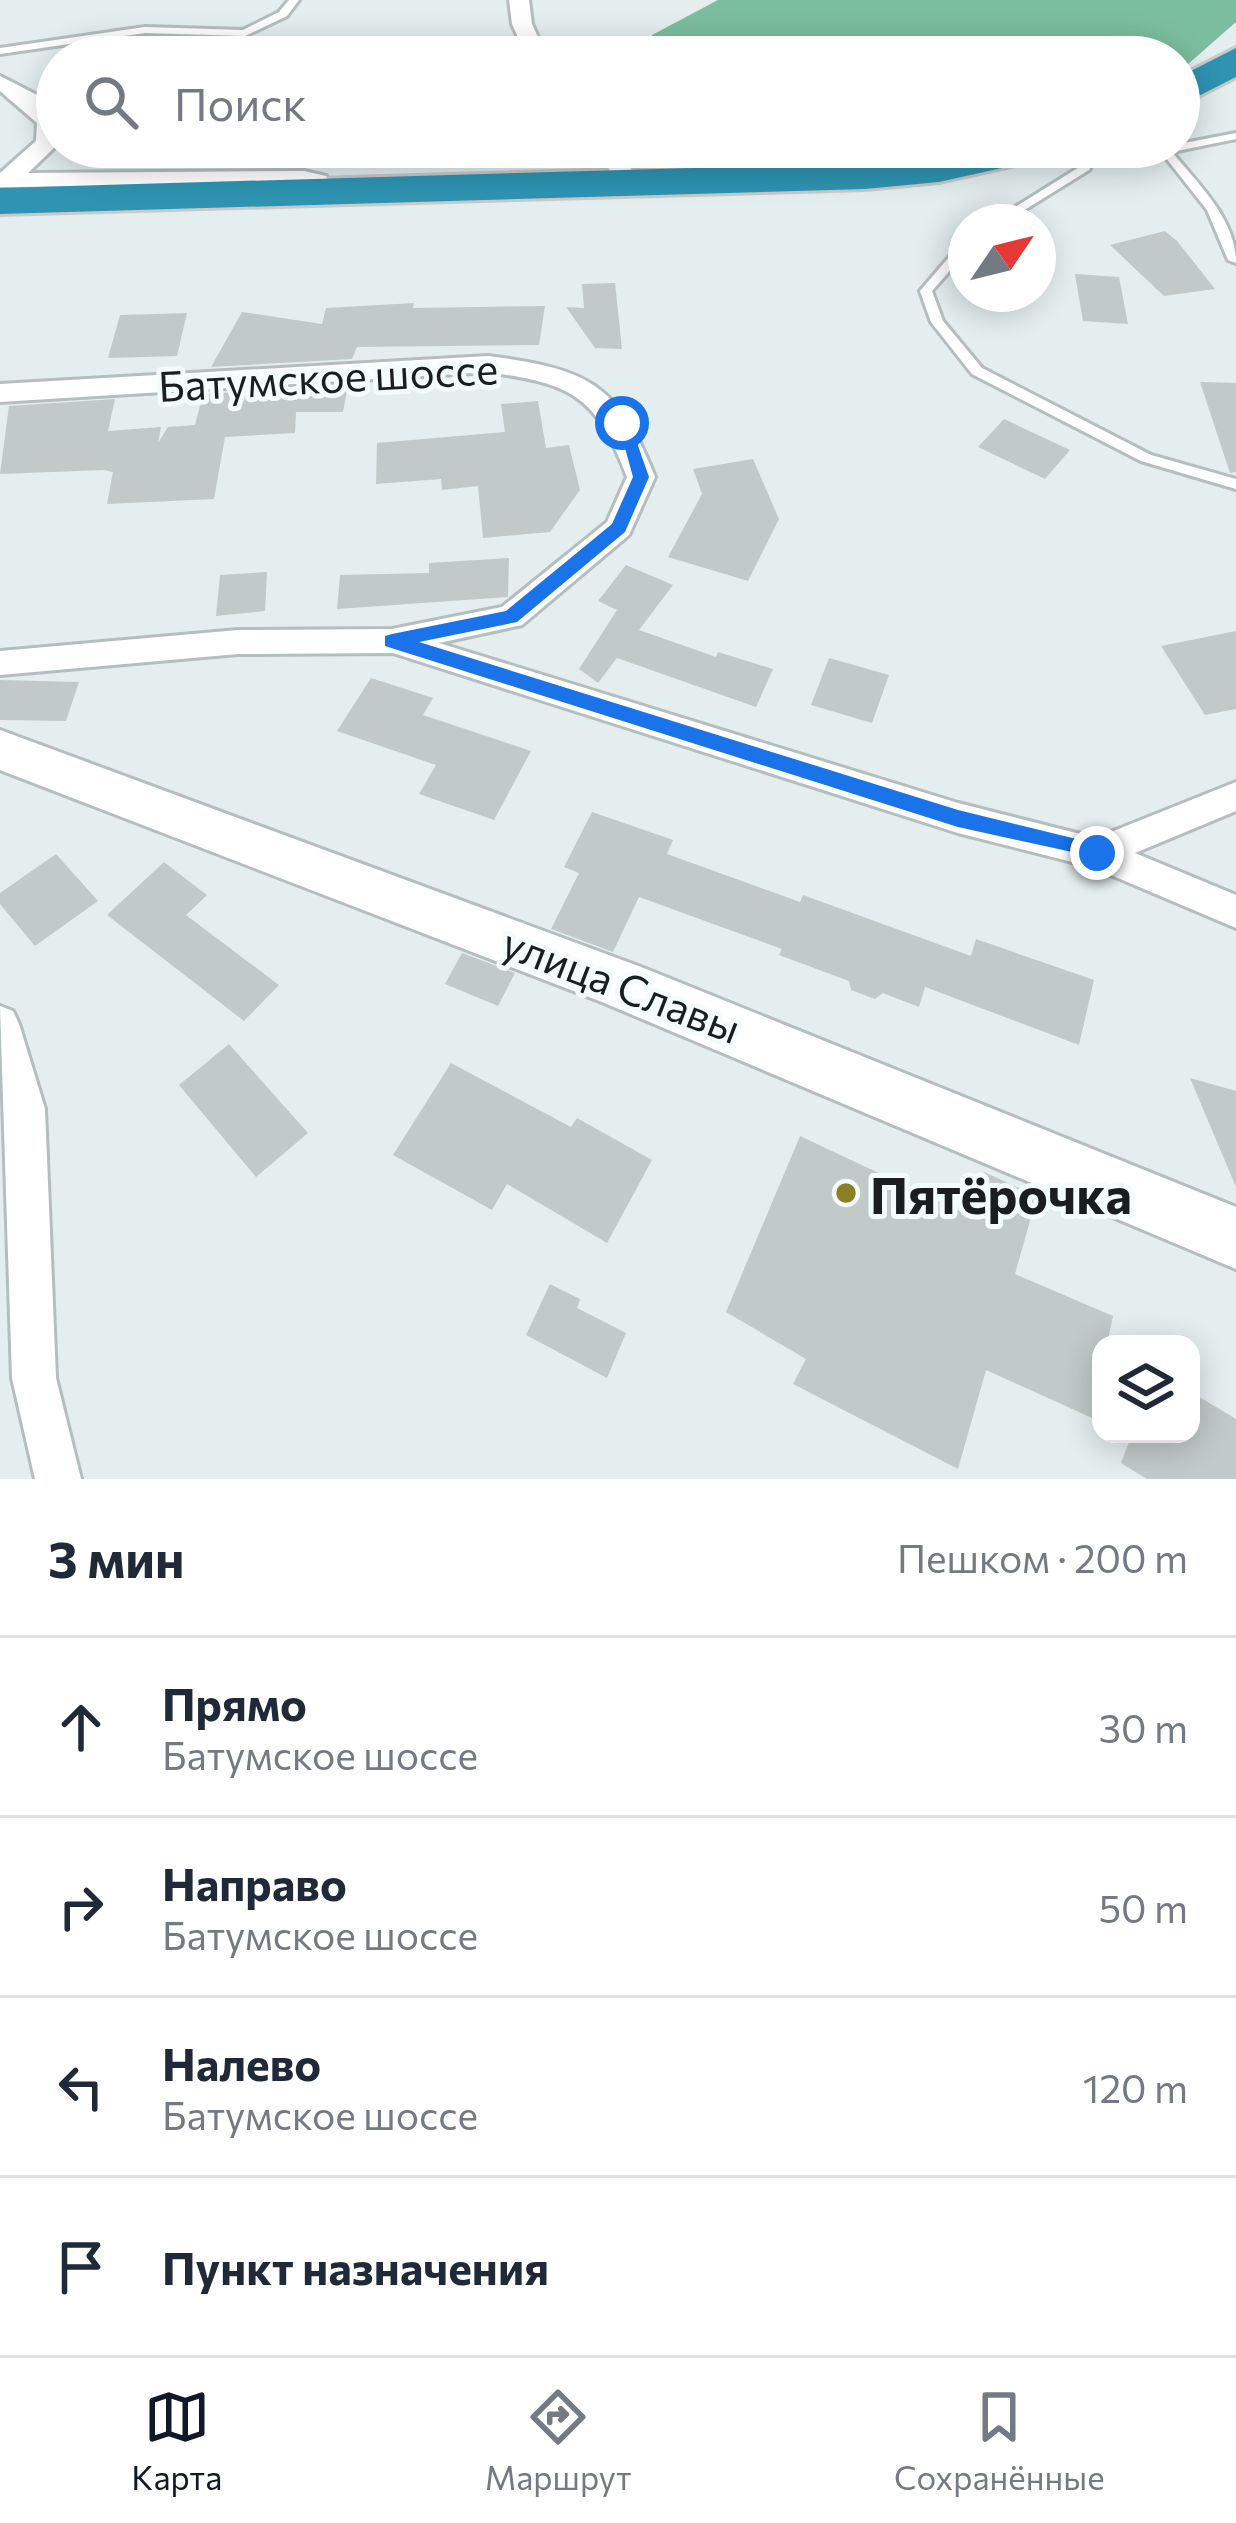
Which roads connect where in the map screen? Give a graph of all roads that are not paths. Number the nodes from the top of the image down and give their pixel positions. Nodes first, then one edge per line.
1 (294, 0) edge
2 (520, 0) edge
3 (110, 36) edge
4 (527, 36) edge
5 (36, 46) edge
6 (0, 51) edge
7 (1236, 59) edge
8 (1200, 81) edge
9 (0, 82) edge
10 (36, 108) edge
11 (1236, 136) edge
12 (1200, 143) edge
13 (36, 154) edge
14 (570, 168) edge
15 (700, 168) edge
16 (944, 168) edge
17 (1084, 168) edge
18 (1180, 168) edge
19 (3, 187) edge
20 (1026, 204) edge
21 (1234, 260) edge
22 (948, 266) edge
23 (0, 393) edge
24 (1236, 484) edge
25 (392, 641) junction
26 (0, 663) edge
27 (0, 750) edge
28 (1236, 796) edge
29 (1097, 853) junction
30 (1236, 913) edge
31 (0, 1024) edge
32 (1236, 1238) edge
33 (58, 1479) edge

1 - 3 lane
2 - 4 street
5 - 6 lane
7 - 8 highway
9 - 10 street
11 - 12 lane
13 - 19 street
14 - 19 highway
15 - 16 highway
17 - 20 lane
18 - 21 lane
22 - 24 lane
23 - 25 street, Батумское шоссе
25 - 26 street, Батумское шоссе
25 - 29 street, Батумское шоссе
27 - 32 street, улица Славы
28 - 29 street
29 - 30 street, Батумское шоссе
31 - 33 street

